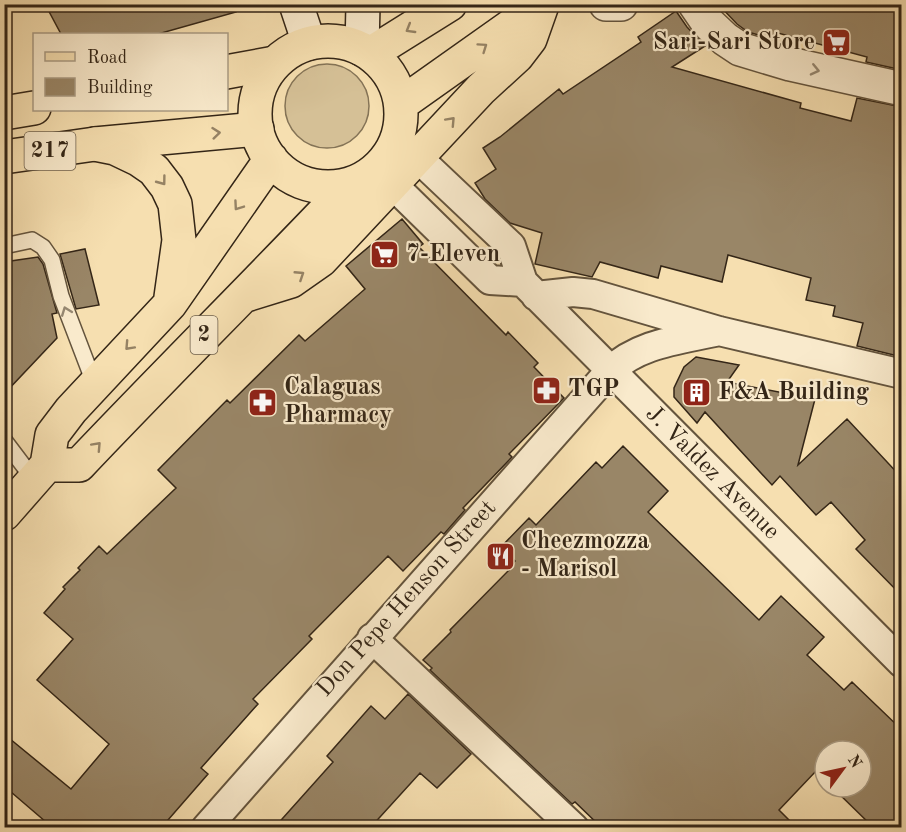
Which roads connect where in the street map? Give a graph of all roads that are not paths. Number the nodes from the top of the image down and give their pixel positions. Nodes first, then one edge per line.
1 (296, 4) edge
2 (363, 4) edge
3 (450, 4) edge
4 (542, 4) edge
5 (606, 4) edge
6 (621, 4) edge
7 (695, 4) edge
8 (309, 43) junction
9 (366, 51) junction
10 (275, 63) junction
11 (228, 72) edge
12 (902, 89) edge
13 (400, 104) junction
14 (33, 108) edge
15 (4, 113) edge
16 (257, 129) junction
17 (95, 144) junction
18 (417, 157) junction
19 (4, 158) edge
20 (271, 159) junction
21 (352, 183) junction
22 (392, 184) junction
23 (4, 246) edge
24 (530, 289) junction
25 (246, 295) junction
26 (170, 304) junction
27 (719, 331) junction
28 (610, 371) junction
29 (902, 374) edge
30 (95, 385) junction
31 (4, 440) edge
32 (41, 473) junction
33 (4, 514) edge
34 (372, 638) junction
35 (902, 663) edge
36 (206, 828) edge
37 (574, 828) edge

1 - 8 street
2 - 9 street
3 -> 9 main road
13 -> 4 main road
18 -> 4 main road
5 - 6 street
7 -> 12 street
8 - 9 main road, 2
8 - 10 main road, 2
9 - 13 main road, 2
10 - 11 main road
10 - 16 main road, 2
13 - 21 main road, 2
14 - 15 main road, 217
17 -> 16 main road, 217
16 - 20 main road, 2
17 - 19 main road, 217
17 -> 26 main road
18 - 22 main road
18 - 24 street, J. Valdez Avenue
20 - 21 main road, 2
20 -> 26 main road, 2
21 - 25 main road, 2
22 - 24 street
25 -> 22 main road
30 -> 23 lane
24 - 27 street
24 - 28 street, J. Valdez Avenue
32 -> 25 main road, 2
26 -> 30 main road, 2
27 - 28 street, Don Pepe Henson Street
27 - 29 street
28 - 34 street, Don Pepe Henson Street
28 - 35 street, J. Valdez Avenue
30 - 32 main road, 2
31 - 32 lane
32 - 33 main road
34 - 36 street, Don Pepe Henson Street
34 - 37 street

